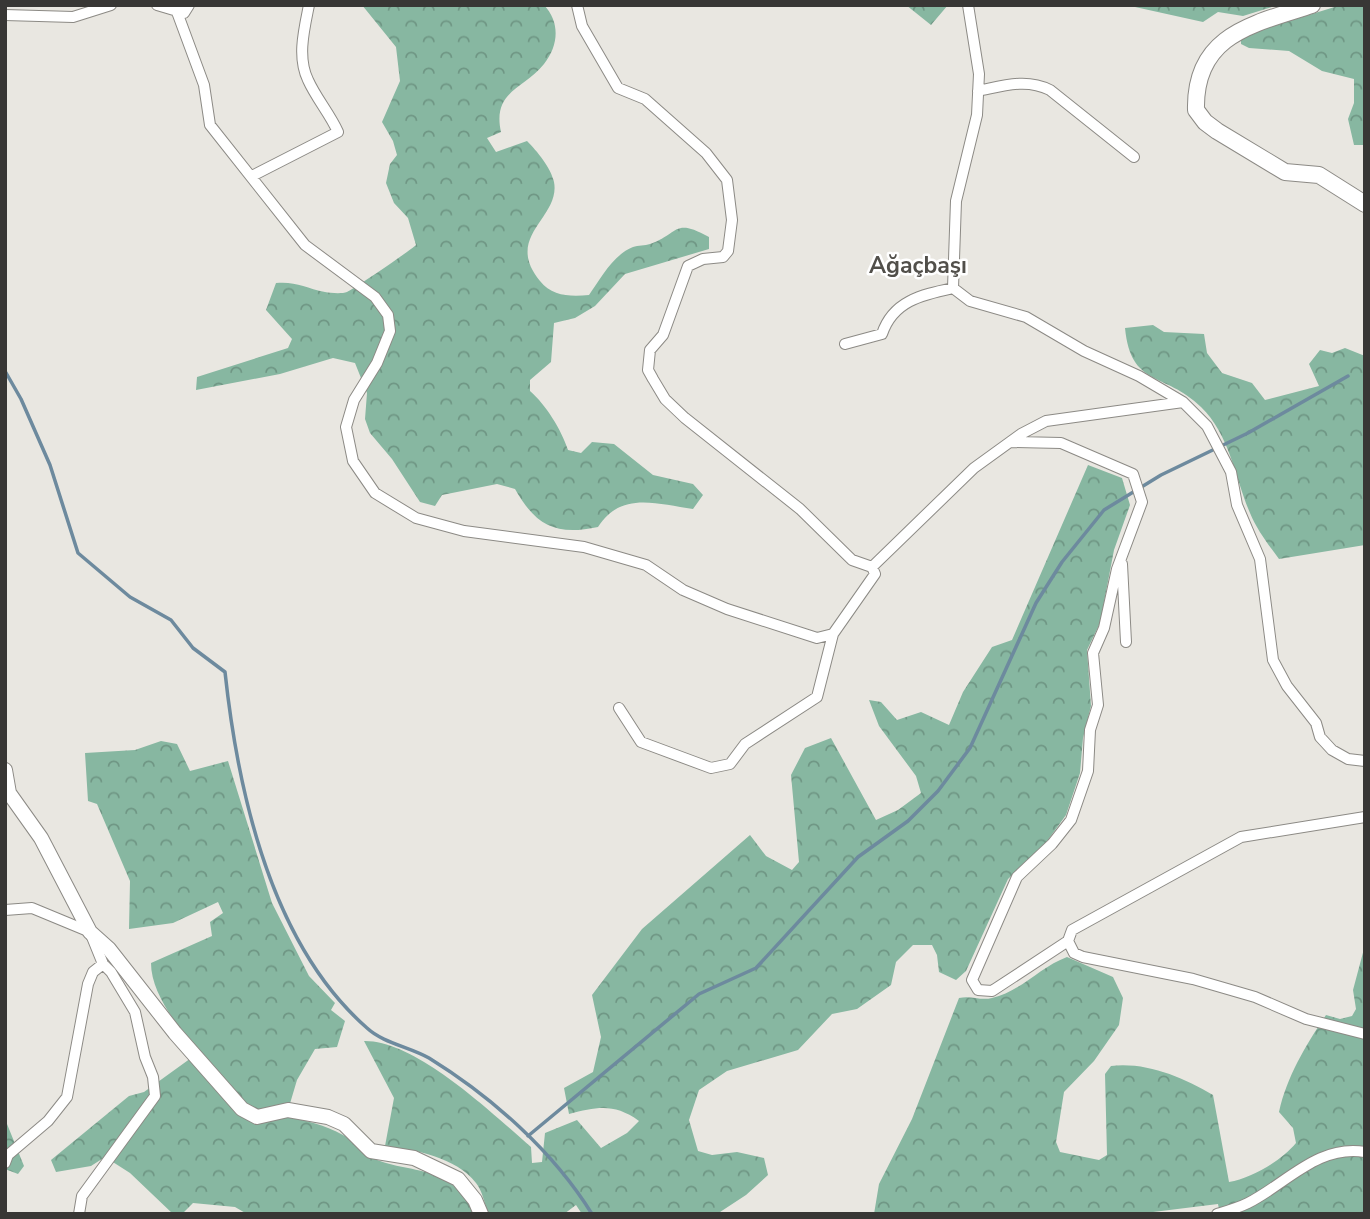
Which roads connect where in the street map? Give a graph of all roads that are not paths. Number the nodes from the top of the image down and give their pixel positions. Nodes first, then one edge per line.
1 (111, 5) edge
2 (157, 5) edge
3 (189, 5) edge
4 (309, 5) edge
5 (577, 5) edge
6 (968, 5) edge
7 (1312, 5) edge
8 (177, 12) junction
9 (5, 15) edge
10 (978, 91) junction
11 (1134, 158) dead end
12 (252, 176) junction
13 (1365, 204) edge
14 (953, 288) junction
15 (845, 344) dead end
16 (1183, 402) junction
17 (1010, 442) junction
18 (1122, 554) junction
19 (872, 567) junction
20 (833, 634) junction
21 (1126, 642) dead end
22 (620, 708) dead end
23 (1365, 761) edge
24 (5, 770) edge
25 (1365, 817) edge
26 (5, 909) edge
27 (90, 932) junction
28 (1068, 941) junction
29 (103, 964) junction
30 (1365, 1034) edge
31 (1365, 1152) edge
32 (5, 1163) edge
33 (79, 1214) edge
34 (481, 1214) edge
35 (1217, 1214) edge

1 - 9 street
2 - 8 street
3 - 8 street
4 - 12 street
5 - 19 street
6 - 10 street
7 - 13 main road
8 - 12 street
10 - 11 street
10 - 14 street
12 - 20 street
14 - 15 street
14 - 16 street
16 - 17 street
16 - 23 street
17 - 18 street
17 - 19 street
18 - 21 street
18 - 28 street
19 - 20 street
20 - 22 street
24 - 27 street
25 - 28 street
26 - 27 street
27 - 29 street
27 - 34 street
28 - 30 street
29 - 32 street
29 - 33 street
31 - 35 street

